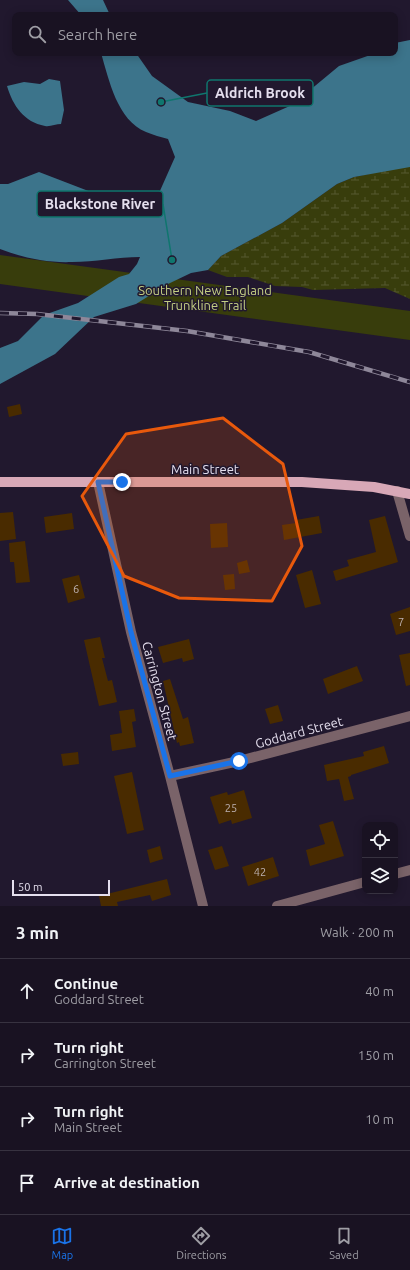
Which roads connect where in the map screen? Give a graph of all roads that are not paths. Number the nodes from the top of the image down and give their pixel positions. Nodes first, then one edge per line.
1 (0, 482) edge
2 (98, 482) junction
3 (397, 491) junction
4 (410, 494) edge
5 (410, 536) edge
6 (410, 716) edge
7 (170, 776) junction
8 (410, 870) edge
9 (398, 873) edge
10 (362, 883) edge
11 (203, 906) edge
12 (277, 906) edge

1 - 2 main road, Main Street
2 - 3 main road, Main Street
2 - 7 street, Carrington Street
3 - 4 main road, Main Street
3 - 5 street
6 - 7 street, Goddard Street
7 - 11 street, Carrington Street
8 - 9 street
10 - 12 street

